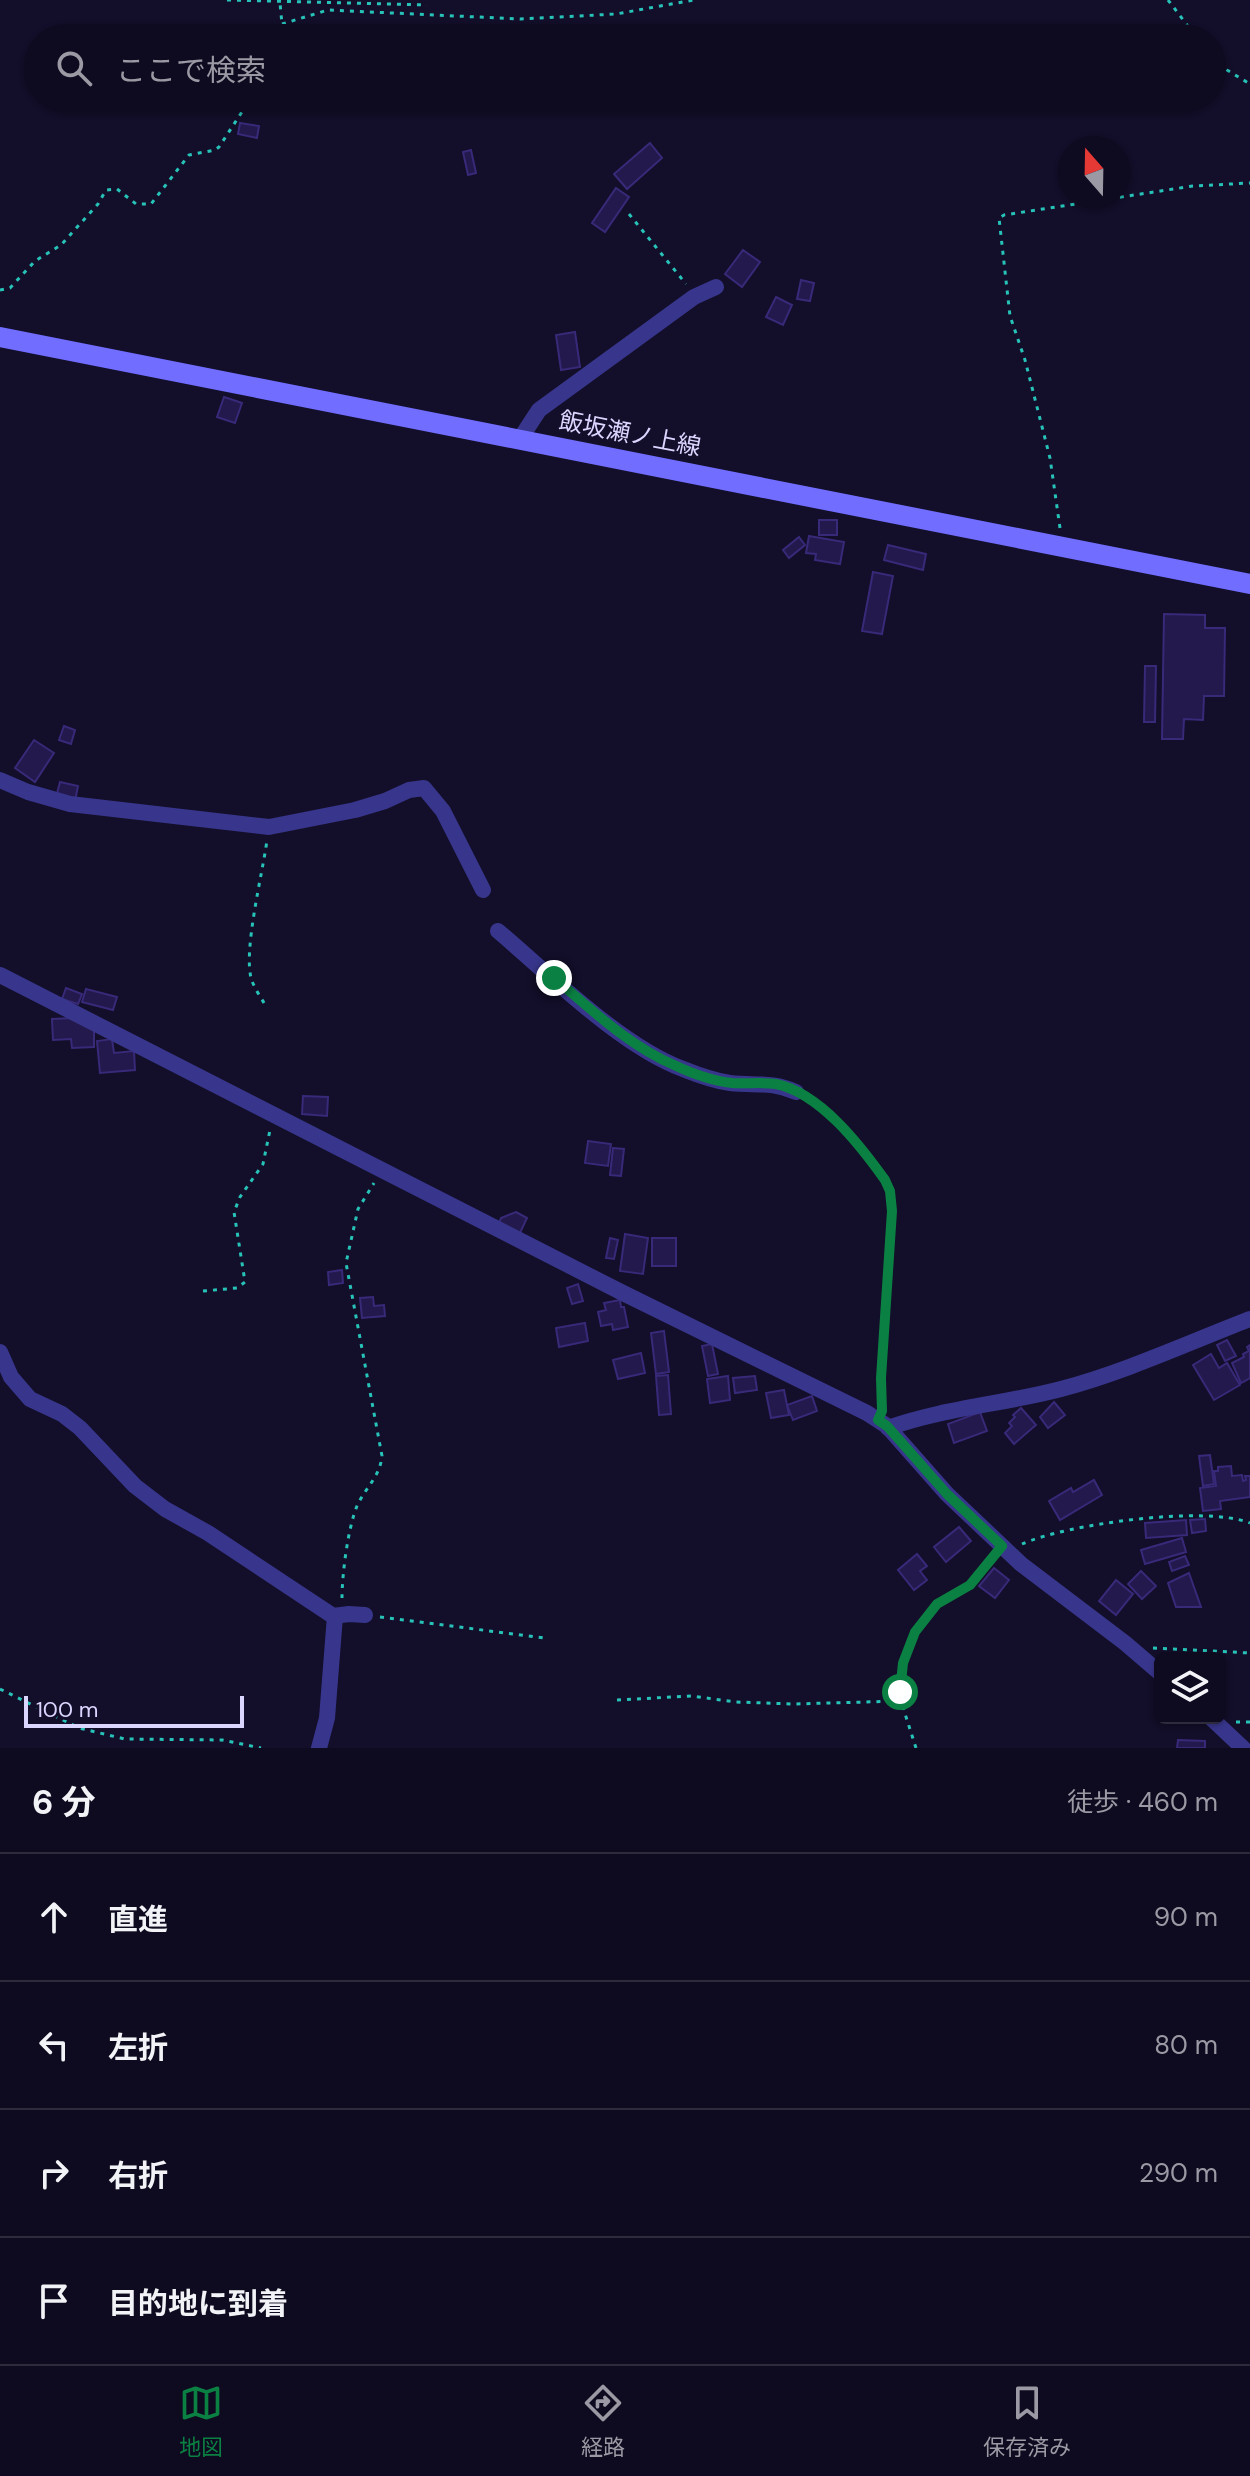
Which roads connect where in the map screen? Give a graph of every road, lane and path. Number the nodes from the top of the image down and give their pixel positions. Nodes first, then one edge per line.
1 (227, 0) edge
2 (694, 0) edge
3 (1168, 0) edge
4 (280, 2) edge
5 (427, 5) dead end
6 (282, 24) joint
7 (1186, 24) edge
8 (1226, 69) edge
9 (1250, 84) edge
10 (242, 112) edge
11 (1250, 183) edge
12 (629, 214) dead end
13 (716, 287) dead end
14 (0, 290) edge
15 (696, 296) junction
16 (0, 337) edge
17 (520, 439) junction
18 (1060, 546) junction
19 (1250, 584) edge
20 (0, 780) edge
21 (269, 827) junction
22 (483, 890) dead end
23 (498, 931) dead end
24 (0, 975) edge
25 (264, 1003) dead end
26 (796, 1092) joint
27 (275, 1115) junction
28 (382, 1170) junction
29 (203, 1291) dead end
30 (1250, 1319) edge
31 (0, 1352) edge
32 (883, 1424) junction
33 (1250, 1523) edge
34 (1005, 1549) junction
35 (339, 1615) junction
36 (365, 1615) joint
37 (545, 1638) dead end
38 (1250, 1653) edge
39 (1139, 1654) junction
40 (1154, 1668) edge
41 (0, 1689) edge
42 (617, 1700) dead end
43 (901, 1701) junction
44 (1217, 1724) edge
45 (261, 1748) edge
46 (319, 1748) edge
47 (916, 1748) edge
48 (1243, 1748) edge

1 - 4 path
2 - 6 path
3 - 7 path
4 - 5 path
4 - 6 path
8 - 9 path
10 - 14 path
11 - 18 path
12 - 15 path
13 - 15 street
15 - 17 street
16 - 17 main road, 飯坂瀬ノ上線
17 - 18 main road, 飯坂瀬ノ上線
18 - 19 main road, 飯坂瀬ノ上線
20 - 21 street
21 - 22 street
21 - 25 path
23 - 26 street
24 - 27 street
26 - 32 path
27 - 28 street
27 - 29 path
28 - 32 street
28 - 35 path
30 - 32 street
31 - 35 street
32 - 34 street
33 - 34 path
34 - 39 street
34 - 43 path
35 - 36 street
35 - 46 street
36 - 37 path
38 - 39 path
39 - 40 street
41 - 45 path
42 - 43 path
43 - 47 path
44 - 48 street

